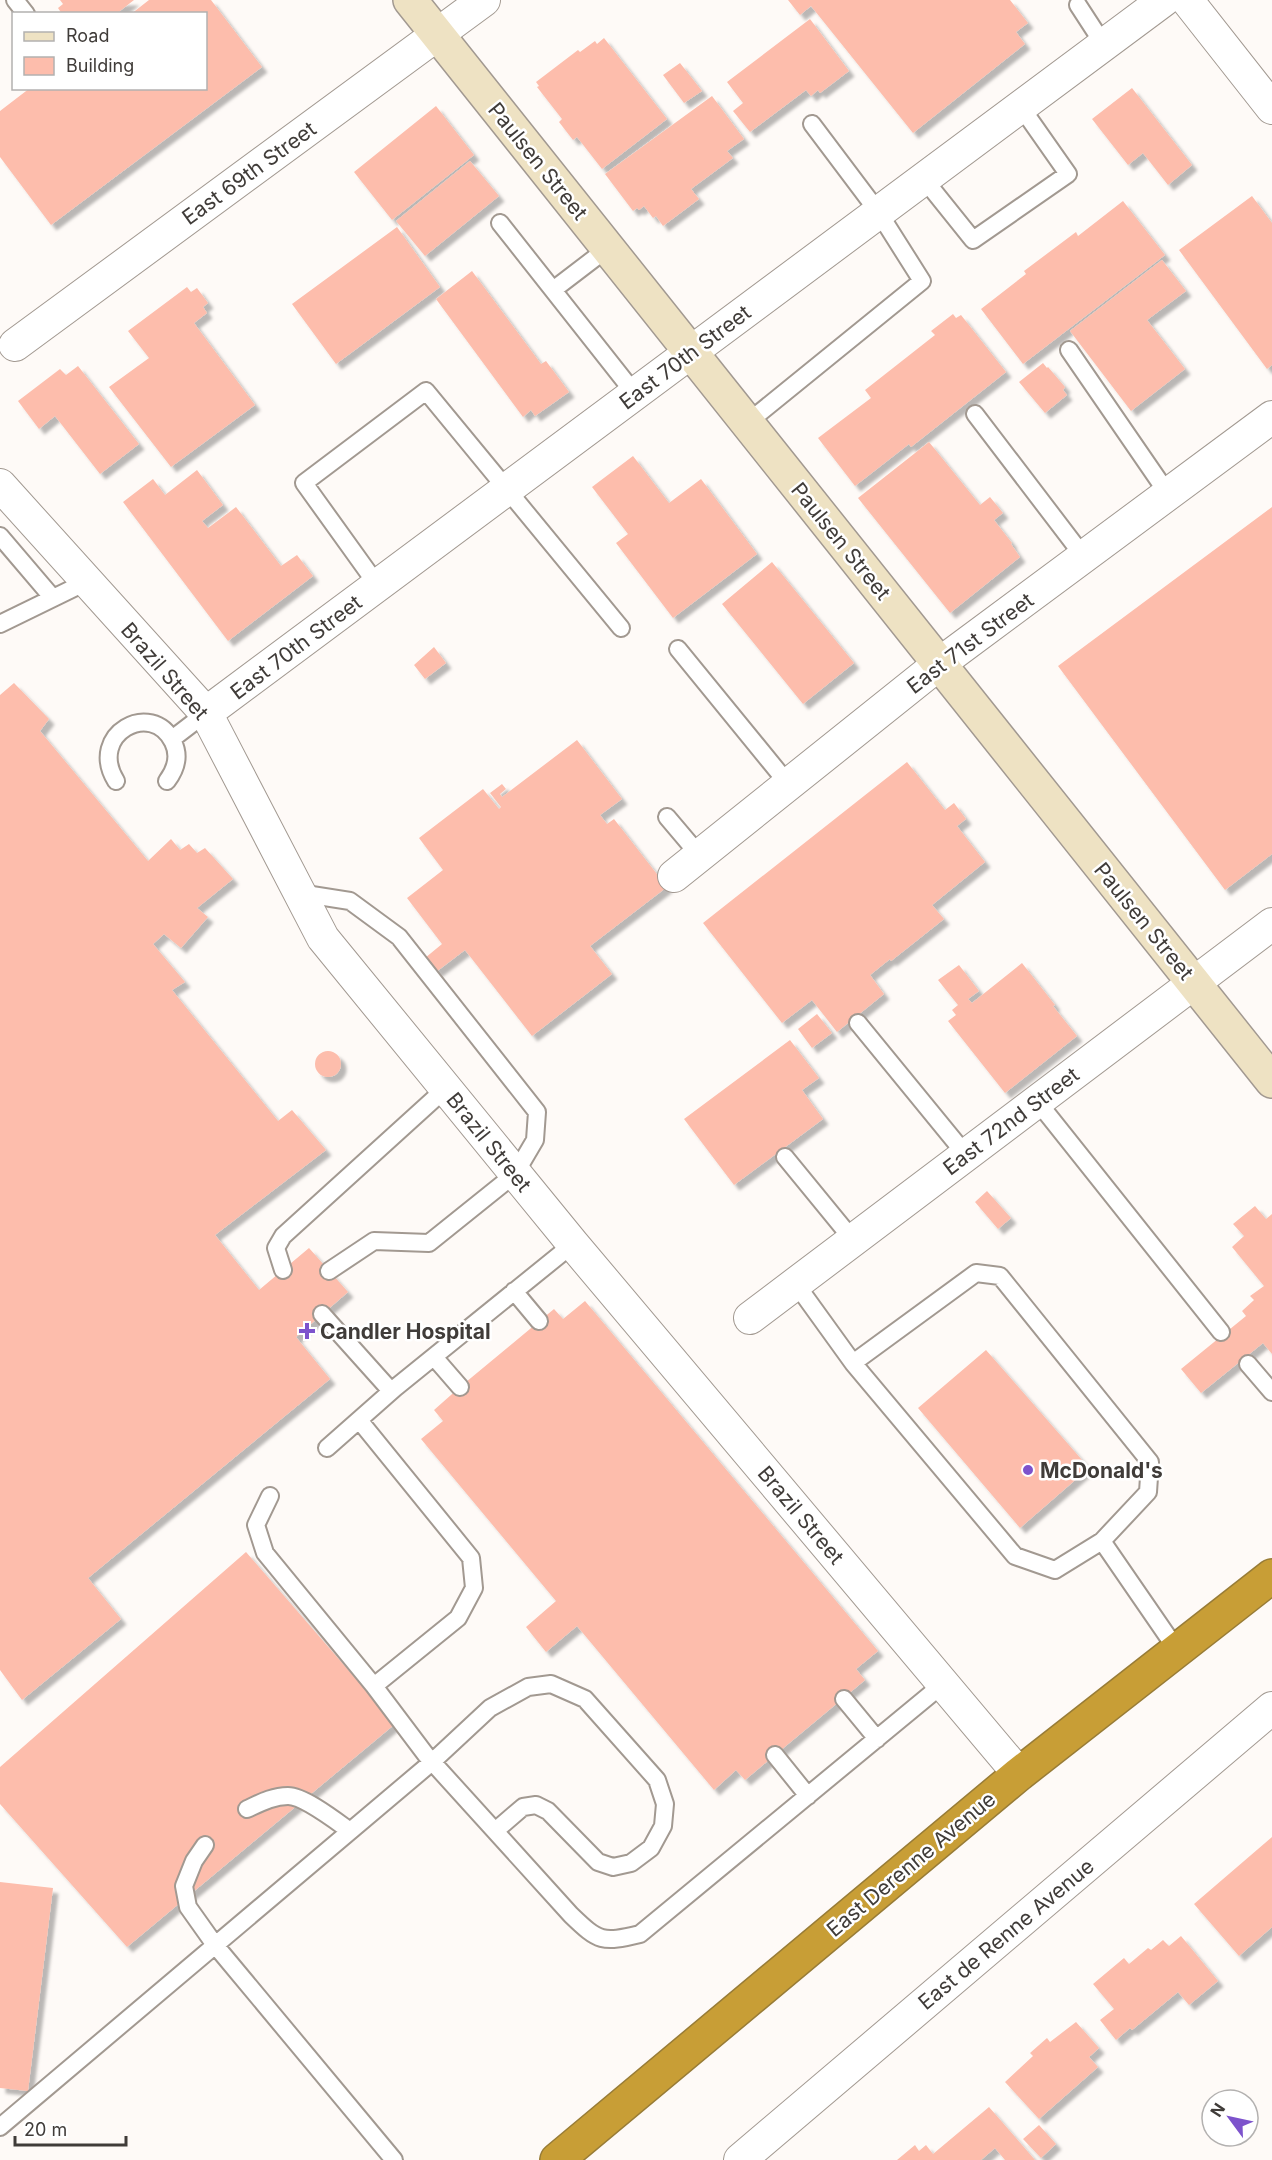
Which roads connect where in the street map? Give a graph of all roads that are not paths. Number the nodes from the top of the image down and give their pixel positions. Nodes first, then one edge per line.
1 (15, 0) edge
2 (410, 0) edge
3 (484, 0) edge
4 (1164, 0) edge
5 (1187, 0) edge
6 (1078, 5) dead end
7 (24, 12) edge
8 (438, 34) junction
9 (1104, 45) junction
10 (1021, 106) junction
11 (1272, 108) edge
12 (812, 124) dead end
13 (924, 179) junction
14 (879, 213) junction
15 (501, 223) dead end
16 (608, 248) junction
17 (553, 290) junction
18 (15, 345) dead end
19 (1069, 350) dead end
20 (691, 352) junction
21 (635, 394) junction
22 (975, 414) dead end
23 (1272, 417) edge
24 (747, 423) junction
25 (0, 485) edge
26 (508, 489) junction
27 (1168, 494) junction
28 (0, 536) edge
29 (1084, 557) junction
30 (86, 582) junction
31 (378, 586) junction
32 (52, 597) junction
33 (0, 624) edge
34 (621, 627) dead end
35 (678, 649) dead end
36 (939, 664) junction
37 (206, 713) junction
38 (172, 739) junction
39 (116, 781) dead end
40 (167, 781) dead end
41 (789, 785) junction
42 (667, 818) dead end
43 (700, 856) junction
44 (674, 876) dead end
45 (299, 893) junction
46 (1272, 924) edge
47 (1193, 983) junction
48 (858, 1023) dead end
49 (1272, 1082) edge
50 (445, 1089) junction
51 (1037, 1101) junction
52 (966, 1155) junction
53 (785, 1157) dead end
54 (515, 1174) junction
55 (853, 1240) junction
56 (573, 1244) junction
57 (283, 1270) dead end
58 (329, 1271) dead end
59 (796, 1284) junction
60 (514, 1291) junction
61 (322, 1314) dead end
62 (750, 1318) dead end
63 (539, 1322) dead end
64 (1221, 1332) dead end
65 (434, 1357) junction
66 (853, 1363) junction
67 (1248, 1364) dead end
68 (460, 1387) dead end
69 (391, 1391) junction
70 (1272, 1392) edge
71 (359, 1420) junction
72 (327, 1448) dead end
73 (270, 1496) dead end
74 (1102, 1541) junction
75 (1272, 1576) edge
76 (1178, 1650) junction
77 (943, 1684) junction
78 (374, 1686) junction
79 (844, 1699) dead end
80 (1272, 1708) edge
81 (877, 1739) junction
82 (775, 1755) dead end
83 (432, 1762) junction
84 (1019, 1774) junction
85 (808, 1796) junction
86 (247, 1809) dead end
87 (350, 1831) junction
88 (495, 1831) junction
89 (205, 1845) dead end
90 (215, 1945) junction
91 (0, 2127) edge
92 (394, 2160) edge
93 (557, 2160) edge
94 (740, 2160) edge

1 - 7 lane
2 - 8 street, Paulsen Street
3 - 8 street, East 69th Street
4 - 9 street, East 70th Street
5 - 11 street
6 - 9 lane
8 - 16 street, Paulsen Street
8 - 18 street, East 69th Street
9 - 10 street, East 70th Street
10 - 13 street, East 70th Street
10 - 13 lane
12 - 14 lane
13 - 14 street, East 70th Street
14 - 20 street, East 70th Street
14 - 24 lane
15 - 17 lane
16 - 17 lane
16 - 20 street, Paulsen Street
17 - 21 lane
19 - 27 lane
20 - 21 street, East 70th Street
20 - 24 street, Paulsen Street
21 - 26 street, East 70th Street
22 - 29 lane
23 - 27 street, East 71st Street
24 - 36 street, Paulsen Street
25 - 30 street, Brazil Street
26 - 31 street, East 70th Street
26 - 31 lane
26 - 34 lane
27 - 29 street, East 71st Street
28 - 32 lane
29 - 36 street, East 71st Street
30 - 32 lane
30 - 37 street, Brazil Street
31 - 37 street, East 70th Street
32 - 33 lane
35 - 41 lane
36 - 41 street, East 71st Street
36 - 47 street, Paulsen Street
37 - 38 lane
37 - 45 street, Brazil Street
38 - 39 lane
38 - 40 lane
41 - 43 street, East 71st Street
42 - 43 lane
43 - 44 street, East 71st Street
45 - 50 street, Brazil Street
45 - 54 lane
46 - 47 street, East 72nd Street
47 - 49 street, Paulsen Street
47 - 51 street, East 72nd Street
48 - 52 lane
50 - 54 street, Brazil Street
50 - 57 lane
51 - 52 street, East 72nd Street
51 - 64 lane
52 - 55 street, East 72nd Street
53 - 55 lane
54 - 56 street, Brazil Street
54 - 58 lane
55 - 59 street, East 72nd Street
56 - 60 lane
56 - 77 street, Brazil Street
59 - 62 street, East 72nd Street
59 - 66 lane
60 - 63 lane
60 - 65 lane
61 - 69 lane
65 - 68 lane
65 - 69 lane
66 - 74 lane
66 - 74 lane
67 - 70 lane
69 - 71 lane
71 - 72 lane
71 - 78 lane
73 - 78 lane
74 - 76 lane
75 - 76 highway, East Derenne Avenue
76 - 84 highway, East Derenne Avenue
77 - 81 lane
77 - 84 street, Brazil Street
78 - 83 lane
79 - 81 lane
80 - 94 street, East de Renne Avenue
81 - 85 lane
82 - 85 lane
83 - 87 lane
83 - 88 lane
83 - 88 lane
84 - 93 highway, East Derenne Avenue
85 - 88 lane
86 - 87 lane
87 - 90 lane
89 - 90 lane
90 - 91 lane
90 - 92 lane

